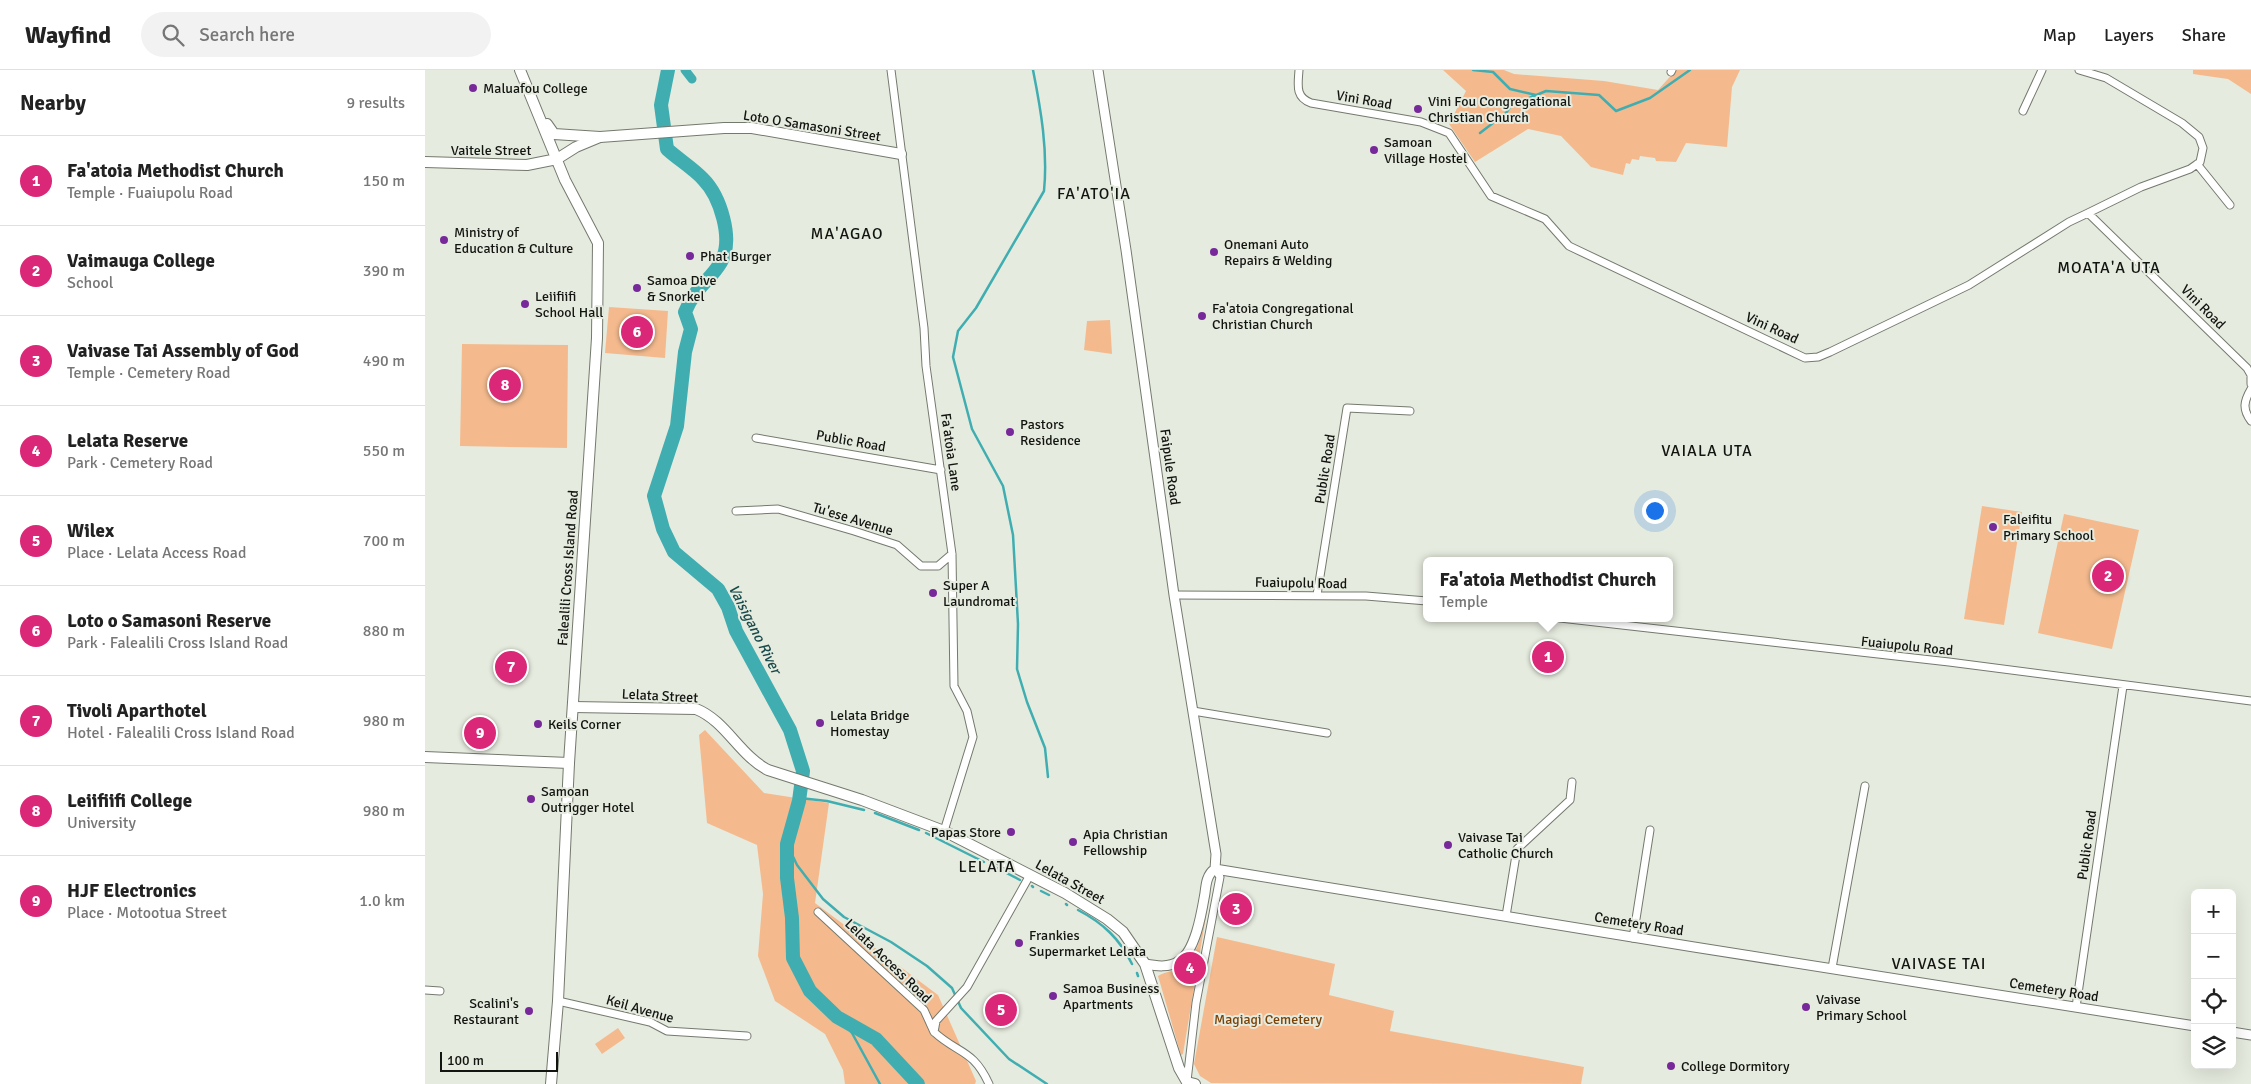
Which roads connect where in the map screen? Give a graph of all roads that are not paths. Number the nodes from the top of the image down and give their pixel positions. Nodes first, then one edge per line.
1 (521, 70) edge
2 (891, 70) edge
3 (1098, 70) edge
4 (1299, 70) edge
5 (2042, 70) edge
6 (2079, 70) edge
7 (539, 110) junction
8 (2023, 110) dead end
9 (600, 137) junction
10 (901, 154) junction
11 (557, 159) junction
12 (425, 162) edge
13 (2197, 164) junction
14 (2230, 205) dead end
15 (2088, 213) junction
16 (2251, 384) edge
17 (2251, 389) edge
18 (1410, 411) dead end
19 (2251, 421) edge
20 (756, 438) dead end
21 (941, 470) junction
22 (736, 510) dead end
23 (952, 554) junction
24 (1174, 594) junction
25 (1317, 595) junction
26 (1423, 601) edge
27 (1595, 622) edge
28 (2123, 686) junction
29 (2251, 701) edge
30 (573, 707) junction
31 (1193, 711) junction
32 (1327, 733) dead end
33 (425, 756) edge
34 (569, 763) junction
35 (1572, 782) dead end
36 (1865, 786) dead end
37 (1650, 830) dead end
38 (944, 831) junction
39 (1215, 869) junction
40 (1030, 875) junction
41 (818, 912) dead end
42 (1505, 916) junction
43 (1633, 938) junction
44 (1145, 964) junction
45 (1832, 968) junction
46 (425, 990) edge
47 (440, 991) dead end
48 (558, 1002) junction
49 (2076, 1007) junction
50 (2191, 1025) edge
51 (934, 1032) junction
52 (2236, 1033) edge
53 (2251, 1035) edge
54 (747, 1036) dead end
55 (1190, 1083) edge
56 (551, 1084) edge
57 (989, 1084) edge

1 - 7 main road, Falealili Cross Island Road
2 - 10 street, Fa'atoia Lane
3 - 24 street, Faipule Road
4 - 15 street, Vini Road
5 - 8 street
6 - 13 street
7 - 9 main road
7 - 11 main road, Falealili Cross Island Road
9 - 10 main road, Loto O Samasoni Street
9 - 11 main road
10 - 21 street, Fa'atoia Lane
11 - 12 main road, Vaitele Street
11 - 30 main road, Falealili Cross Island Road
13 - 14 street
13 - 15 street
15 - 16 street, Vini Road
17 - 19 street
18 - 25 street, Public Road
20 - 21 street, Public Road
21 - 23 street, Fa'atoia Lane
22 - 23 street, Tu'ese Avenue
23 - 38 street, Fa'atoia Lane
24 - 25 street, Fuaiupolu Road
24 - 31 street, Faipule Road
25 - 26 street, Fuaiupolu Road
27 - 28 street, Fuaiupolu Road
28 - 29 street, Fuaiupolu Road
28 - 49 street, Public Road
30 - 34 main road, Falealili Cross Island Road
30 - 38 main road, Lelata Street
31 - 32 street
31 - 39 street, Faipule Road
33 - 34 main road
34 - 48 main road, Falealili Cross Island Road
35 - 42 street
36 - 45 street
37 - 43 street
38 - 40 main road, Lelata Street
39 - 42 street, Cemetery Road
39 - 44 street
39 - 55 street
40 - 44 main road, Lelata Street
40 - 51 street, Lelata Access Road
41 - 51 street, Lelata Access Road
42 - 43 street, Cemetery Road
43 - 45 street, Cemetery Road
44 - 55 main road, Lelata Street
45 - 49 street, Cemetery Road
46 - 47 street
48 - 54 street, Keil Avenue
48 - 56 main road, Falealili Cross Island Road
49 - 50 street, Cemetery Road
51 - 57 street, Lelata Access Road
52 - 53 street

